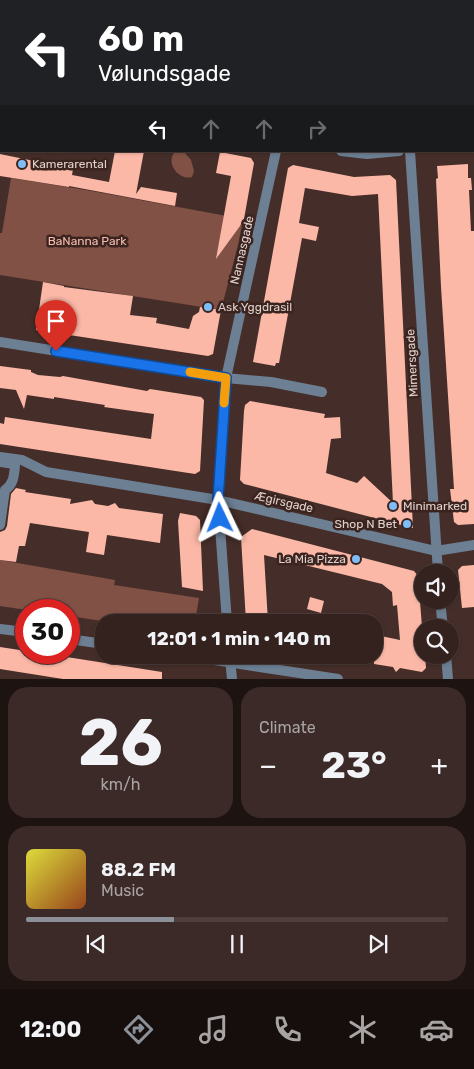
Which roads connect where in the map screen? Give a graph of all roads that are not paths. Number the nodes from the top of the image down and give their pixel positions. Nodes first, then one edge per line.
1 (276, 152) edge
2 (349, 152) edge
3 (388, 152) edge
4 (410, 152) edge
5 (0, 342) edge
6 (226, 378) junction
7 (322, 392) dead end
8 (0, 457) edge
9 (0, 462) edge
10 (218, 500) junction
11 (0, 525) edge
12 (474, 545) edge
13 (436, 551) junction
14 (437, 564) edge
15 (226, 614) edge
16 (0, 628) edge
17 (15, 630) edge
18 (80, 640) edge
19 (95, 642) edge
20 (230, 664) edge
21 (257, 664) edge
22 (447, 664) edge
23 (232, 679) edge
24 (338, 679) edge
25 (448, 679) edge

1 - 6 street, Nannasgade
2 - 3 street
4 - 13 street, Mimersgade
5 - 6 street
6 - 7 street
6 - 10 street, Nannasgade
8 - 10 street, Ægirsgade
9 - 11 street
10 - 13 street, Ægirsgade
10 - 15 street, Nannasgade
12 - 13 street, Ægirsgade
13 - 14 street, Mimersgade
16 - 17 street
18 - 19 street
20 - 23 street
21 - 24 street
22 - 25 street

